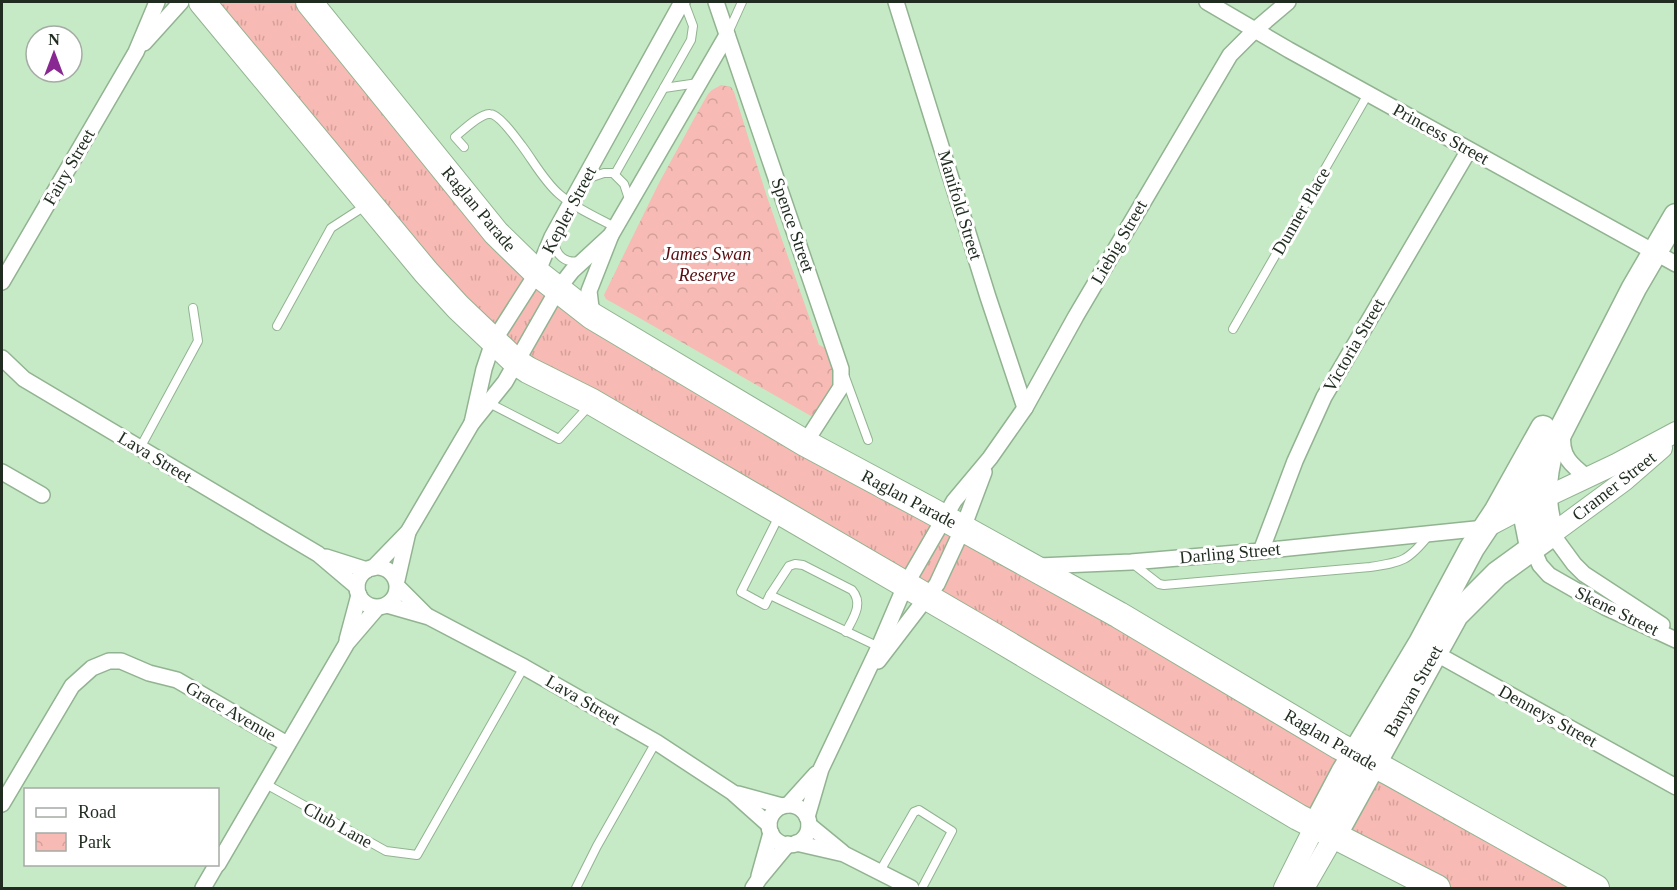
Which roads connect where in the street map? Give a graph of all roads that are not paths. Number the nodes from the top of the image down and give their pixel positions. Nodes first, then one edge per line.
1 (157, 2) edge
2 (182, 2) edge
3 (202, 2) edge
4 (309, 2) edge
5 (683, 2) edge
6 (716, 2) edge
7 (742, 2) edge
8 (896, 2) edge
9 (1207, 2) edge
10 (1288, 2) edge
11 (1255, 30) junction
12 (727, 35) junction
13 (136, 52) junction
14 (698, 83) junction
15 (664, 88) junction
16 (1368, 94) junction
17 (464, 147) dead end
18 (1469, 150) junction
19 (615, 174) junction
20 (585, 179) junction
21 (630, 201) junction
22 (369, 203) junction
23 (572, 203) junction
24 (1676, 216) edge
25 (613, 231) junction
26 (554, 233) junction
27 (1665, 258) edge
28 (584, 260) junction
29 (537, 273) junction
30 (2, 282) edge
31 (558, 289) junction
32 (193, 308) dead end
33 (592, 316) junction
34 (277, 326) dead end
35 (1233, 329) dead end
36 (493, 342) junction
37 (2, 358) edge
38 (839, 360) junction
39 (516, 362) junction
40 (2, 371) edge
41 (24, 379) junction
42 (592, 402) junction
43 (489, 403) junction
44 (1025, 408) junction
45 (472, 423) junction
46 (1553, 426) junction
47 (1676, 434) edge
48 (868, 440) dead end
49 (805, 443) junction
50 (140, 448) junction
51 (990, 458) junction
52 (2, 472) edge
53 (1588, 478) junction
54 (42, 495) dead end
55 (1545, 498) junction
56 (1523, 508) junction
57 (780, 513) junction
58 (953, 523) junction
59 (408, 532) junction
60 (1429, 535) junction
61 (1479, 538) junction
62 (1542, 541) junction
63 (1261, 551) junction
64 (318, 554) junction
65 (1131, 562) junction
66 (1030, 566) junction
67 (370, 569) junction
68 (1490, 580) junction
69 (1560, 582) junction
70 (397, 583) junction
71 (358, 591) junction
72 (916, 592) junction
73 (771, 594) junction
74 (382, 607) junction
75 (429, 617) junction
76 (846, 632) junction
77 (1676, 634) edge
78 (1676, 640) edge
79 (347, 643) junction
80 (879, 647) junction
81 (1428, 648) junction
82 (525, 667) junction
83 (865, 677) junction
84 (656, 742) junction
85 (287, 744) junction
86 (1364, 760) junction
87 (821, 769) junction
88 (264, 783) junction
89 (1676, 787) edge
90 (732, 792) junction
91 (2, 804) edge
92 (785, 806) junction
93 (808, 821) junction
94 (770, 829) junction
95 (1325, 831) junction
96 (792, 844) junction
97 (844, 854) junction
98 (219, 861) edge
99 (216, 866) edge
100 (880, 871) junction
101 (756, 884) edge
102 (203, 888) edge
103 (576, 888) edge
104 (911, 888) edge
105 (922, 888) edge
106 (1284, 888) edge
107 (1304, 888) edge
108 (1437, 888) edge
109 (1596, 888) edge

1 - 13 street, Fairy Street
2 - 13 street, Fairy Street
3 - 22 highway
4 - 29 highway, Raglan Parade
5 - 15 lane
5 - 20 street, Kepler Street
6 - 12 street, Spence Street
7 - 12 lane
8 - 44 street, Manifold Street
9 - 11 street, Princess Street
10 - 11 street, Liebig Street
11 - 16 street, Princess Street
11 - 44 street, Liebig Street
12 - 14 street, Kepler Street
12 - 38 street, Spence Street
13 - 30 street, Fairy Street
14 - 15 lane
14 - 21 street, Kepler Street
15 - 19 lane
16 - 18 street, Princess Street
16 - 35 lane, Dunner Place
17 - 23 lane
18 - 27 street, Princess Street
18 - 63 street, Victoria Street
19 - 20 lane
19 - 21 lane
20 - 23 street, Kepler Street
21 - 25 street, Kepler Street
22 - 34 lane
22 - 36 highway
23 - 25 lane
23 - 26 street, Kepler Street
24 - 27 main road
25 - 28 street, Kepler Street
25 - 33 street, Kepler Street
26 - 28 lane
26 - 29 street, Kepler Street
27 - 46 main road
28 - 31 street, Kepler Street
29 - 31 highway, Raglan Parade
29 - 36 street, Kepler Street
31 - 33 highway, Raglan Parade
31 - 39 street, Kepler Street
32 - 50 lane
33 - 49 highway, Raglan Parade
36 - 39 highway
36 - 45 street, Kepler Street
37 - 41 street, Lava Street
38 - 48 lane
38 - 49 street, Spence Street
39 - 42 highway
39 - 43 street, Kepler Street
40 - 41 street, Lava Street
41 - 50 street, Lava Street
42 - 43 lane
42 - 57 highway
43 - 45 street, Kepler Street
44 - 51 street, Liebig Street
45 - 59 street, Kepler Street
46 - 53 street
46 - 55 main road
46 - 56 main road
46 - 61 main road, Banyan Street
47 - 53 street, Cramer Street
47 - 62 street, Cramer Street
49 - 58 highway, Raglan Parade
50 - 64 street, Lava Street
51 - 58 street, Liebig Street
51 - 58 street, Liebig Street
52 - 54 street
53 - 55 street, Cramer Street
55 - 56 street, Cramer Street
55 - 62 main road
56 - 61 street, Cramer Street
56 - 62 main road
57 - 72 highway
57 - 73 lane
58 - 66 highway, Raglan Parade
58 - 72 street, Liebig Street
58 - 72 street, Liebig Street
59 - 67 street, Kepler Street
59 - 70 street, Kepler Street
60 - 61 street, Darling Street
60 - 61 street, Darling Street
60 - 63 street, Darling Street
60 - 65 lane
61 - 68 main road
61 - 81 main road, Banyan Street
62 - 68 main road, Banyan Street
62 - 69 street, Skene Street
62 - 77 street, Skene Street
63 - 65 street, Darling Street
64 - 67 street, Lava Street
64 - 71 street, Lava Street
65 - 66 street, Darling Street
66 - 86 highway, Raglan Parade
67 - 70 street
67 - 71 street
68 - 69 street, Skene Street
68 - 81 main road, Banyan Street
69 - 78 street, Skene Street
70 - 74 street
70 - 75 street, Lava Street
71 - 74 street
71 - 79 street
72 - 80 street, Liebig Street
72 - 83 street, Liebig Street
72 - 95 highway
73 - 76 lane
73 - 76 lane
74 - 75 street, Lava Street
74 - 79 street
75 - 82 street, Lava Street
76 - 80 lane
79 - 85 street
80 - 83 street, Liebig Street
81 - 86 main road, Banyan Street
81 - 89 street, Denneys Street
82 - 84 street, Lava Street
82 - 88 lane, Club Lane
83 - 87 street, Liebig Street
84 - 90 street, Lava Street
84 - 103 lane
85 - 88 street
85 - 91 street, Grace Avenue
86 - 95 main road, Banyan Street
86 - 109 highway, Raglan Parade
87 - 92 street, Liebig Street
87 - 93 street, Liebig Street
88 - 98 street
90 - 92 street, Lava Street
90 - 94 street, Lava Street
92 - 93 street
92 - 94 street
93 - 96 street
93 - 97 street
94 - 96 street
94 - 101 street
95 - 106 street, Banyan Street
95 - 107 street, Banyan Street
95 - 108 highway
96 - 97 street
96 - 101 street
97 - 100 street
99 - 102 street
100 - 104 street
100 - 105 lane

